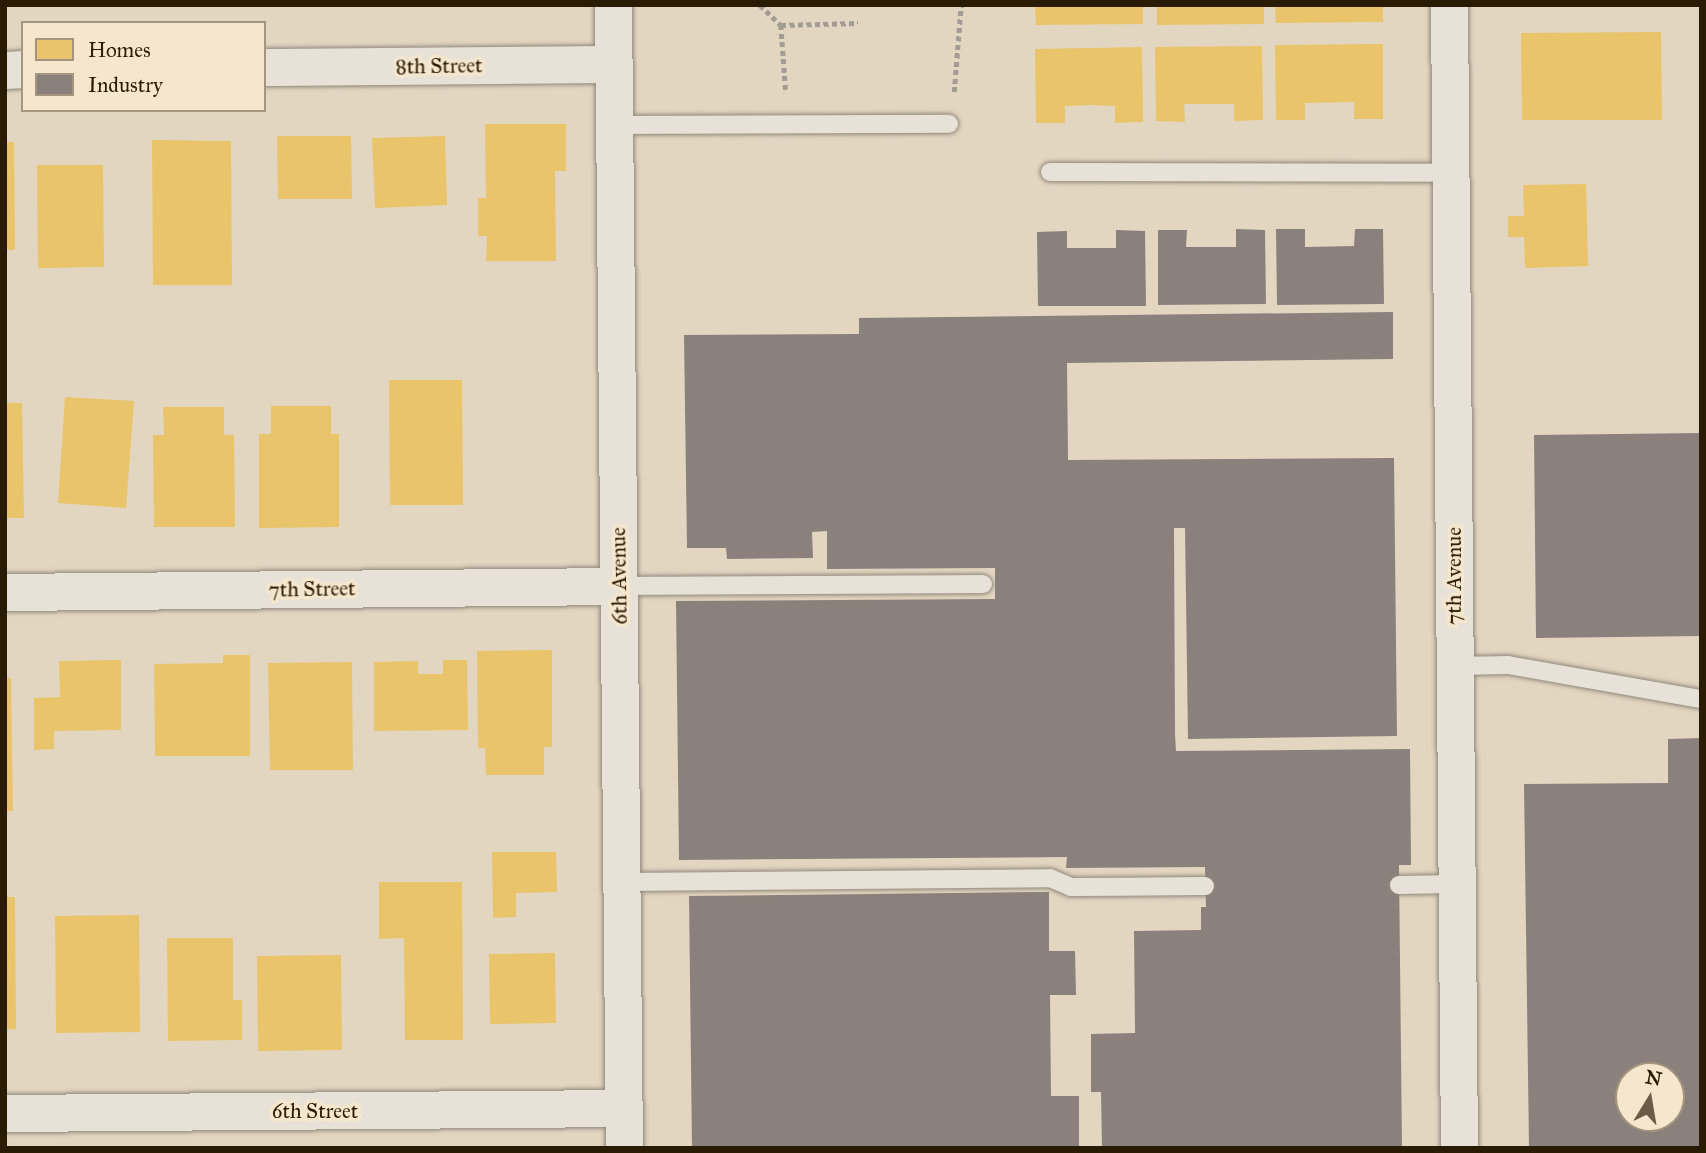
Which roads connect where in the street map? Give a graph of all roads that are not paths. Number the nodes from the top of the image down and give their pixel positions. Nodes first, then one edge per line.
1 (614, 5) edge
2 (1449, 5) edge
3 (614, 64) junction
4 (266, 67) edge
5 (949, 124) road end
6 (615, 125) junction
7 (1050, 172) dead end
8 (1450, 173) junction
9 (983, 584) dead end
10 (619, 586) junction
11 (5, 592) edge
12 (1454, 666) junction
13 (1701, 699) edge
14 (622, 882) junction
15 (1457, 884) junction
16 (1399, 885) dead end
17 (1205, 886) dead end
18 (624, 1108) junction
19 (5, 1113) edge
20 (624, 1148) edge
21 (1458, 1148) edge

1 - 3 street, 6th Avenue
2 - 8 street, 7th Avenue
3 - 4 street, 8th Street
3 - 6 street, 6th Avenue
5 - 6 lane
6 - 10 street, 6th Avenue
7 - 8 lane
8 - 12 street, 7th Avenue
9 - 10 lane
10 - 11 street, 7th Street
10 - 14 street, 6th Avenue
12 - 13 lane
12 - 15 street, 7th Avenue
14 - 17 lane
14 - 18 street, 6th Avenue
15 - 16 lane
15 - 21 street, 7th Avenue
18 - 19 street, 6th Street
18 - 20 street, 6th Avenue

